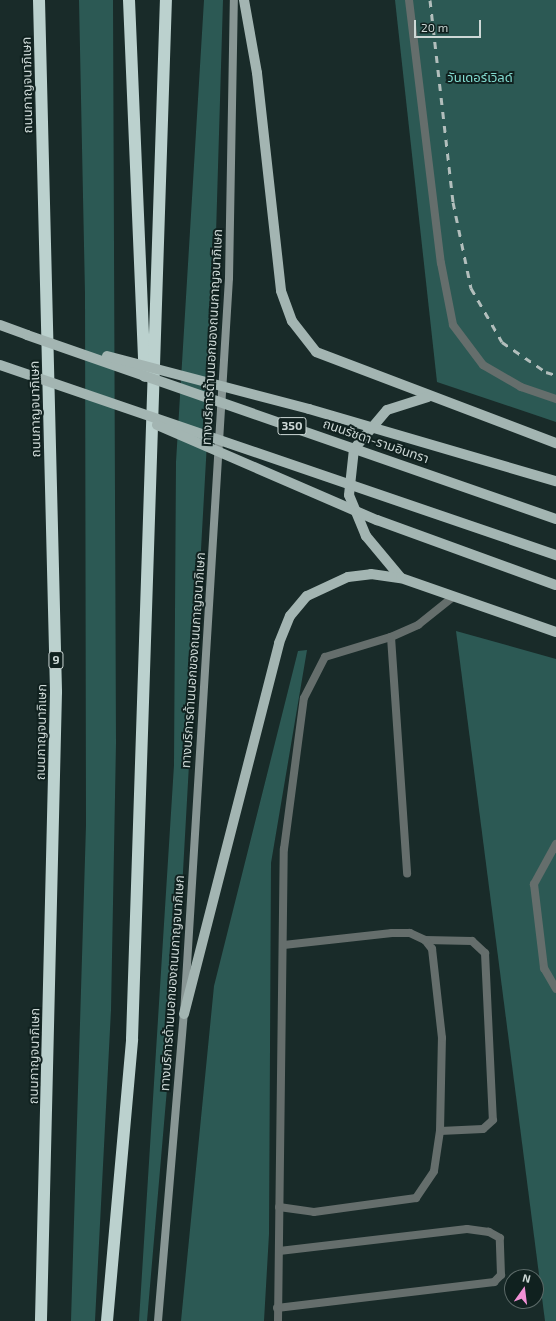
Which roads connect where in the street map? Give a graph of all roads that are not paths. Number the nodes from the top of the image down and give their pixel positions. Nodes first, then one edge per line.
1 (39, 0) edge
2 (130, 0) edge
3 (166, 0) edge
4 (234, 0) edge
5 (244, 0) edge
6 (409, 0) edge
7 (0, 325) edge
8 (28, 335) junction
9 (0, 365) edge
10 (428, 397) junction
11 (556, 399) edge
12 (103, 401) junction
13 (556, 443) edge
14 (149, 467) junction
15 (556, 481) edge
16 (556, 519) edge
17 (556, 555) edge
18 (401, 578) junction
19 (556, 585) edge
20 (453, 597) junction
21 (524, 622) junction
22 (556, 628) edge
23 (556, 632) edge
24 (391, 637) junction
25 (556, 844) edge
26 (553, 851) edge
27 (407, 873) dead end
28 (425, 940) junction
29 (284, 945) junction
30 (556, 989) edge
31 (184, 1014) junction
32 (440, 1131) junction
33 (279, 1207) junction
34 (278, 1251) junction
35 (277, 1308) junction
36 (41, 1321) edge
37 (107, 1321) edge
38 (158, 1321) edge
39 (278, 1321) edge

1 - 36 highway, ถนนกาญจนาภิเษก / 9
2 - 14 highway
3 - 14 highway
4 - 31 main road, ทางบริการด้านนอกของถนนกาญจนาภิเษก
5 - 10 main road
6 - 11 lane
7 - 8 main road, ถนนรัชดา-รามอินทรา / 350
8 - 15 main road, ถนนรัชดา-รามอินทรา / 350, bridge
8 - 16 main road, ถนนรัชดา-รามอินทรา / 350, bridge
9 - 12 main road, bridge
10 - 13 main road
10 - 18 main road
12 - 17 main road, bridge
12 - 19 main road, bridge
14 - 37 highway
18 - 20 main road
18 - 31 main road
20 - 21 main road
20 - 24 lane
21 - 22 main road
21 - 23 main road
24 - 27 lane
24 - 29 lane
25 - 26 lane
26 - 30 lane
28 - 29 lane
28 - 32 lane
28 - 32 lane
29 - 33 lane
31 - 38 main road, ทางบริการด้านนอกของถนนกาญจนาภิเษก
32 - 33 lane
33 - 34 lane
34 - 35 lane
34 - 35 lane
35 - 39 lane

